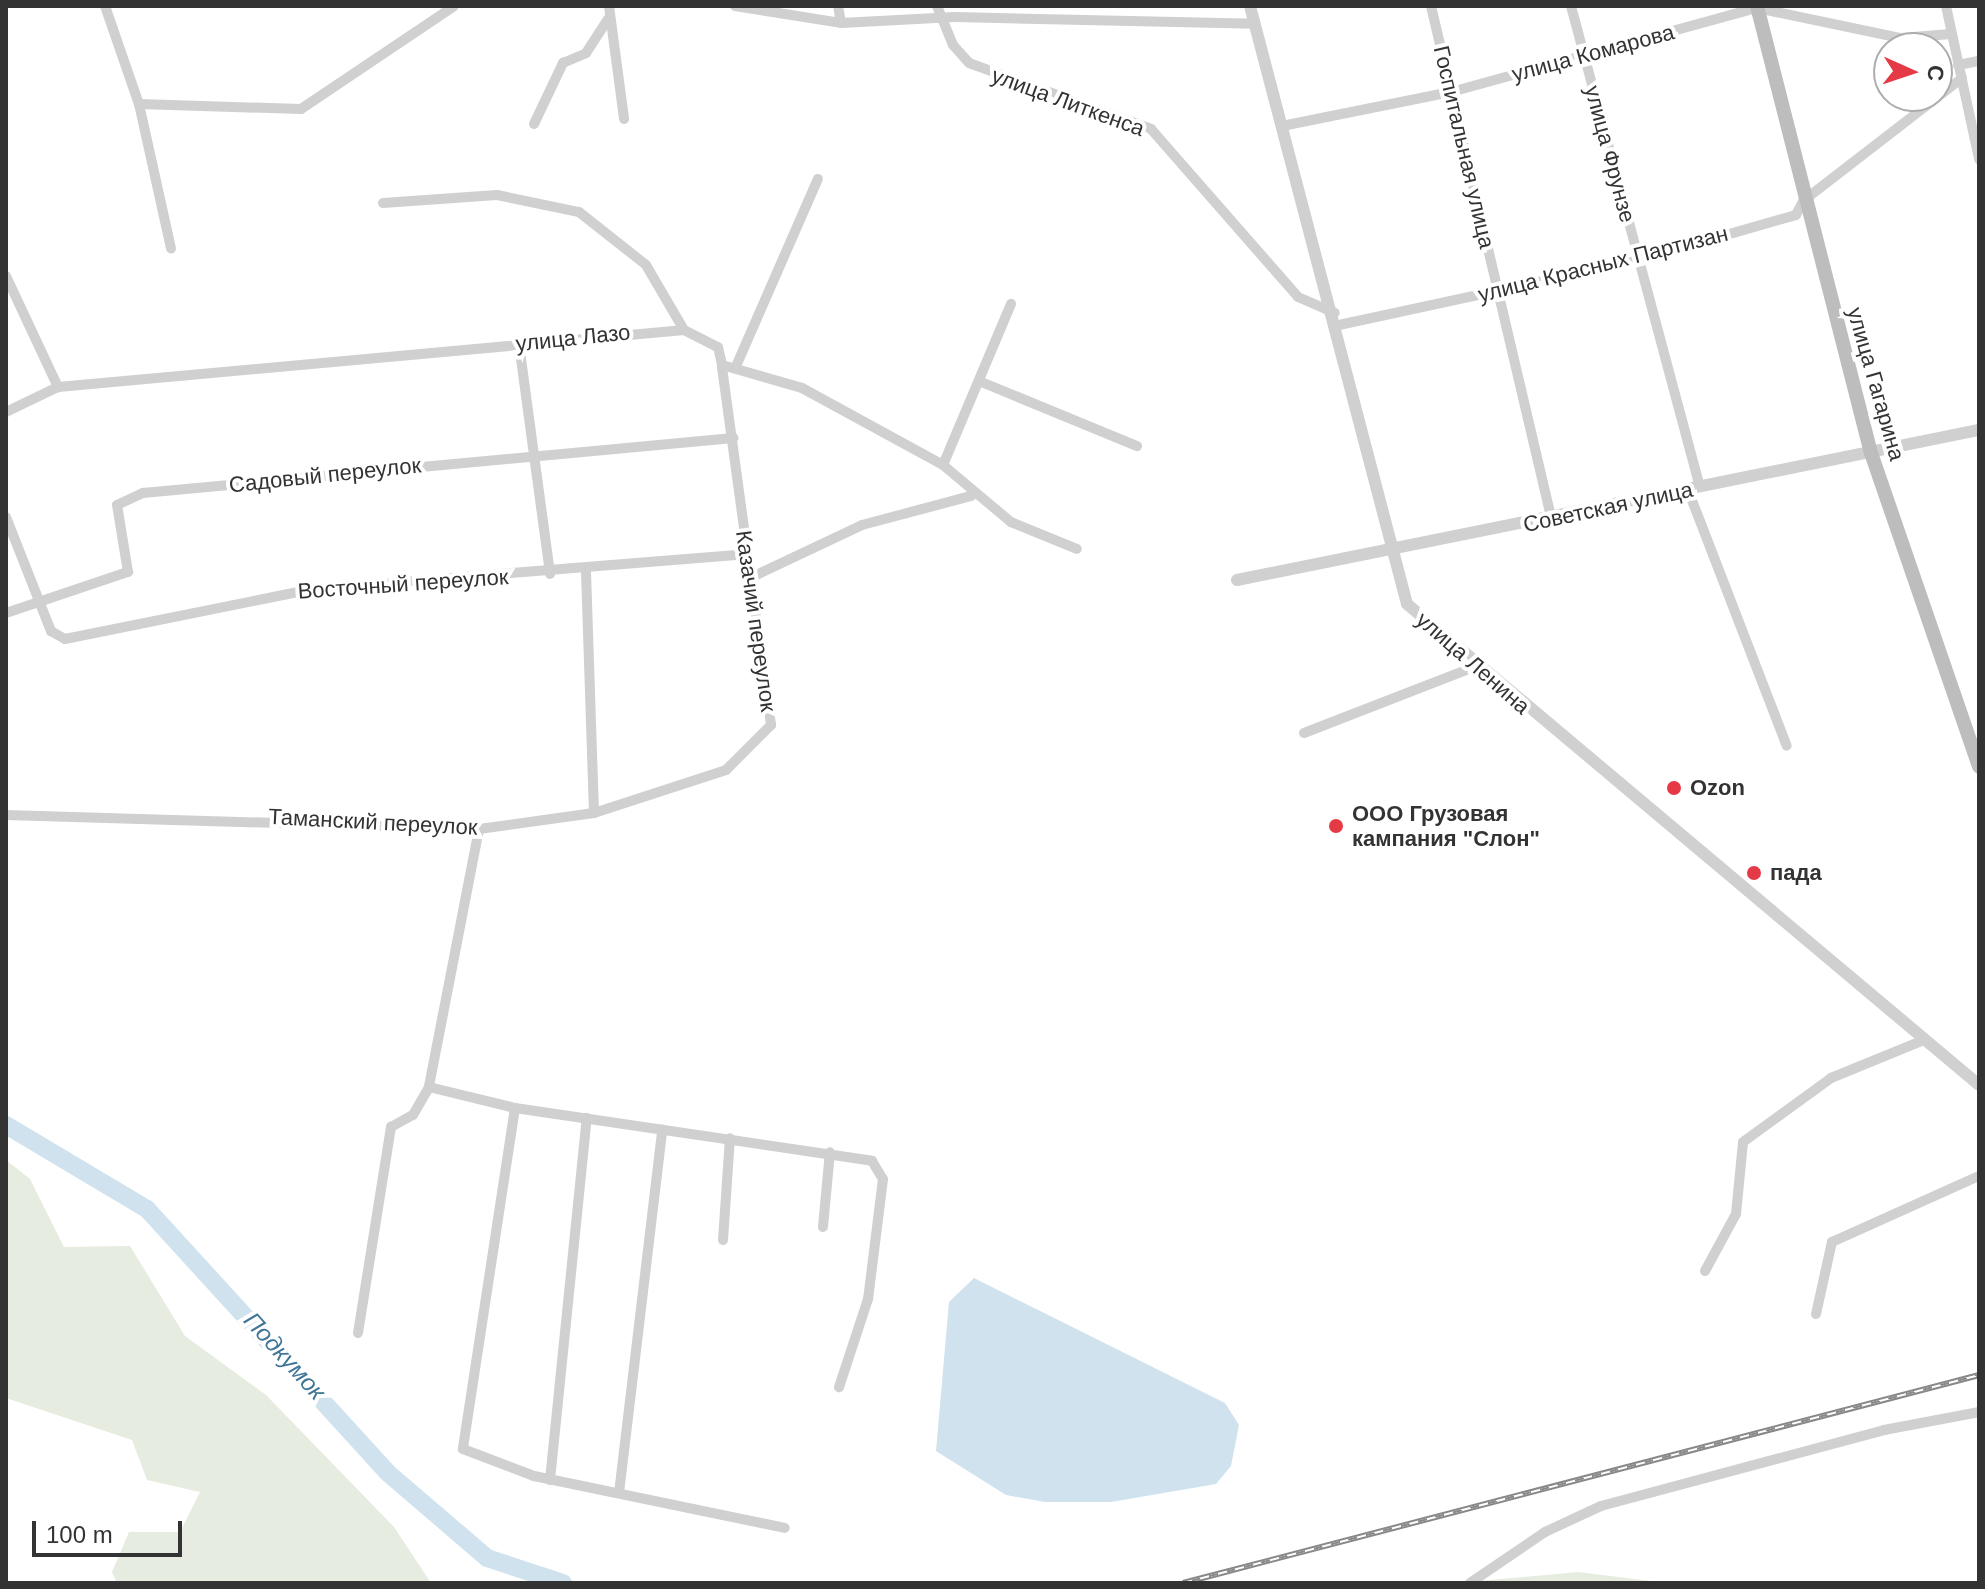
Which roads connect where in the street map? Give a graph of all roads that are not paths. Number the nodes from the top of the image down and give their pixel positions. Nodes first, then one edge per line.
1 (105, 6) edge
2 (454, 6) edge
3 (609, 6) edge
4 (735, 6) edge
5 (838, 6) edge
6 (937, 6) edge
7 (1250, 6) edge
8 (1431, 6) edge
9 (1571, 6) edge
10 (1946, 6) edge
11 (1757, 7) edge
12 (608, 19) junction
13 (942, 19) junction
14 (841, 23) junction
15 (1255, 24) junction
16 (1873, 32) edge
17 (1951, 32) edge
18 (1953, 43) edge
19 (1583, 56) junction
20 (1979, 61) edge
21 (1958, 65) junction
22 (1962, 78) junction
23 (1451, 92) junction
24 (139, 104) junction
25 (624, 119) dead end
26 (534, 124) dead end
27 (1282, 126) junction
28 (1979, 159) edge
29 (818, 179) dead end
30 (1803, 201) junction
31 (383, 203) dead end
32 (171, 248) dead end
33 (1639, 260) junction
34 (6, 276) edge
35 (1498, 290) junction
36 (1011, 304) dead end
37 (1337, 319) junction
38 (684, 330) junction
39 (519, 344) junction
40 (737, 364) junction
41 (722, 365) junction
42 (979, 381) junction
43 (58, 387) junction
44 (6, 412) edge
45 (1979, 430) edge
46 (733, 438) junction
47 (1137, 446) dead end
48 (1870, 450) junction
49 (533, 455) junction
50 (943, 465) junction
51 (1694, 489) junction
52 (971, 496) junction
53 (6, 517) edge
54 (1552, 521) junction
55 (1077, 549) dead end
56 (1393, 550) junction
57 (746, 554) junction
58 (586, 572) junction
59 (550, 574) junction
60 (750, 578) junction
61 (1237, 580) dead end
62 (42, 599) junction
63 (6, 613) edge
64 (1474, 667) junction
65 (1304, 733) dead end
66 (1787, 746) dead end
67 (1979, 767) edge
68 (594, 813) junction
69 (6, 815) edge
70 (479, 829) junction
71 (1924, 1040) junction
72 (1979, 1085) edge
73 (429, 1087) junction
74 (515, 1108) junction
75 (587, 1118) junction
76 (662, 1130) junction
77 (730, 1138) junction
78 (830, 1152) junction
79 (1979, 1176) edge
80 (823, 1227) dead end
81 (723, 1240) dead end
82 (1705, 1271) dead end
83 (1816, 1314) dead end
84 (358, 1333) dead end
85 (839, 1387) dead end
86 (1979, 1412) edge
87 (550, 1480) junction
88 (619, 1493) junction
89 (785, 1528) dead end
90 (1470, 1583) edge

1 - 24 street
2 - 24 street
3 - 12 street
4 - 14 street
5 - 14 street
6 - 13 street, улица Литкенса
7 - 15 street, улица Ленина
8 - 23 street, Госпитальная улица
9 - 19 street, улица Фрунзе
10 - 17 street
11 - 16 street, улица Комарова
11 - 19 street, улица Комарова
11 - 30 main road, улица Гагарина
12 - 25 street
12 - 26 street
13 - 14 street
13 - 15 street
13 - 37 street, улица Литкенса
15 - 27 street, улица Ленина
18 - 21 street
19 - 23 street, улица Комарова
19 - 33 street, улица Фрунзе
20 - 21 street
21 - 22 street
22 - 28 street
22 - 30 street, улица Красных Партизан
23 - 27 street, улица Комарова
23 - 35 street, Госпитальная улица
24 - 32 street
27 - 37 street, улица Ленина
29 - 40 street
30 - 33 street, улица Красных Партизан
30 - 48 main road, улица Гагарина
31 - 38 street
33 - 35 street, улица Красных Партизан
33 - 51 street, улица Фрунзе
34 - 43 street
35 - 37 street, улица Красных Партизан
35 - 54 street, Госпитальная улица
36 - 42 street
37 - 56 street, улица Ленина
38 - 39 street, улица Лазо
38 - 41 street
39 - 43 street, улица Лазо
39 - 49 street
40 - 41 street
40 - 50 street
41 - 46 street, Казачий переулок
42 - 47 street
42 - 50 street
43 - 44 street, улица Лазо
45 - 48 street, Советская улица
46 - 49 street, Садовый переулок
46 - 57 street, Казачий переулок
48 - 51 street, Советская улица
48 - 67 main road, улица Гагарина
49 - 59 street
49 - 62 street, Садовый переулок
50 - 52 street
51 - 54 street, Советская улица
51 - 66 street, улица Фрунзе
52 - 55 street
52 - 60 street
53 - 62 street
54 - 56 street, Советская улица
56 - 61 street, Советская улица
56 - 64 street, улица Ленина
57 - 58 street, Восточный переулок
57 - 60 street, Казачий переулок
58 - 59 street, Восточный переулок
58 - 68 street
59 - 62 street, Восточный переулок
60 - 68 street, Казачий переулок
62 - 63 street, Садовый переулок
64 - 65 street
64 - 71 street, улица Ленина
68 - 70 street, Таманский переулок
69 - 70 street, Таманский переулок
70 - 73 street
71 - 72 street, улица Ленина
71 - 82 street
73 - 74 street
73 - 84 street
74 - 75 street
74 - 87 street
75 - 76 street
75 - 87 street
76 - 77 street
76 - 88 street
77 - 78 street
77 - 81 street
78 - 80 street
78 - 85 street
79 - 83 street
86 - 90 street
87 - 88 street
88 - 89 street

